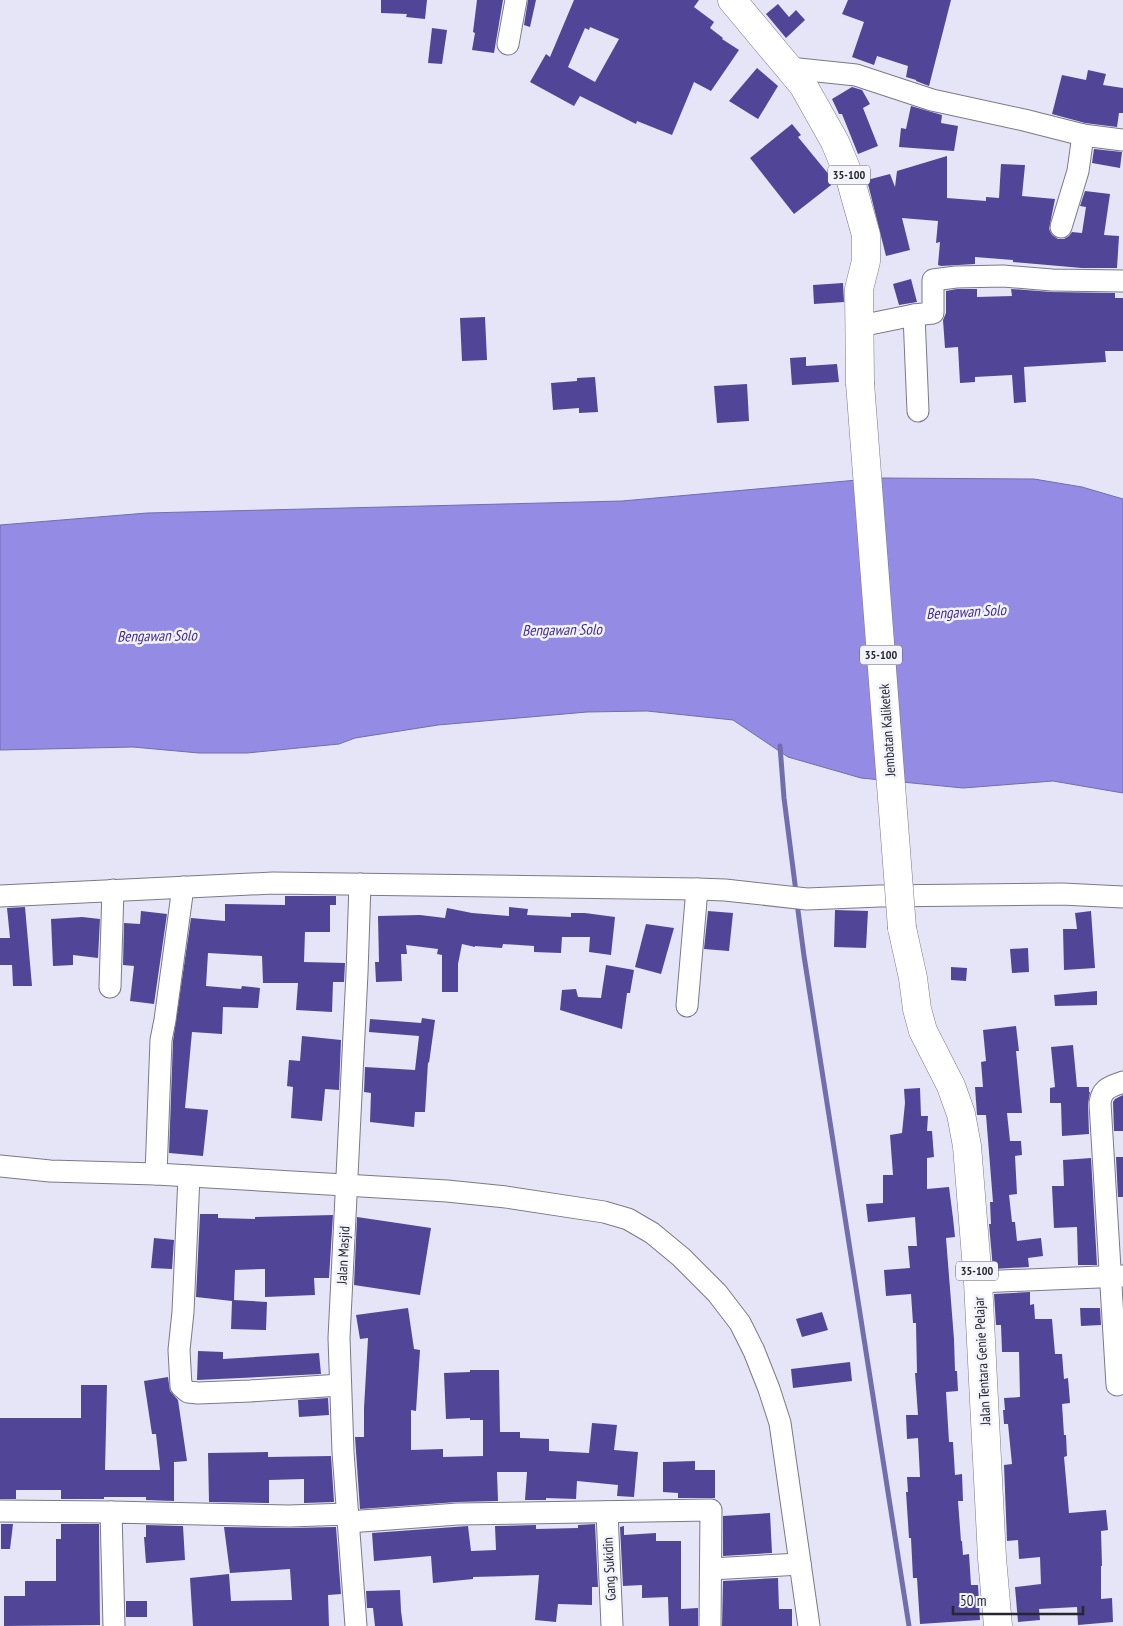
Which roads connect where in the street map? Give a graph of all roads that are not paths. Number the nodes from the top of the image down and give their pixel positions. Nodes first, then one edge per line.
1 (516, 0) edge
2 (732, 0) edge
3 (508, 44) dead end
4 (789, 68) junction
5 (1083, 135) junction
6 (1123, 140) edge
7 (1060, 227) dead end
8 (1123, 281) edge
9 (914, 315) junction
10 (860, 326) junction
11 (918, 411) dead end
12 (360, 884) junction
13 (183, 887) junction
14 (697, 889) junction
15 (113, 890) junction
16 (0, 896) edge
17 (1123, 897) edge
18 (902, 928) joint
19 (110, 987) dead end
20 (687, 1006) dead end
21 (1123, 1082) edge
22 (0, 1166) edge
23 (156, 1174) junction
24 (189, 1176) junction
25 (347, 1185) junction
26 (1117, 1276) edge
27 (978, 1282) junction
28 (340, 1385) junction
29 (1118, 1385) dead end
30 (0, 1511) edge
31 (112, 1512) junction
32 (607, 1512) junction
33 (348, 1518) junction
34 (800, 1564) junction
35 (711, 1569) junction
36 (114, 1626) edge
37 (356, 1626) edge
38 (612, 1626) edge
39 (710, 1626) edge
40 (809, 1626) edge
41 (998, 1626) edge

1 - 3 street
2 - 4 main road, 35-100
4 - 5 street
4 - 10 main road, 35-100
5 - 6 street
5 - 7 street
8 - 9 street
9 - 10 street
9 - 11 street
10 - 18 main road, Jembatan Kaliketek / 35-100, bridge
12 - 13 street
12 - 14 street
12 - 25 street, Jalan Masjid
13 - 15 street
13 - 23 street
14 - 17 street
14 - 20 street
15 - 16 street
15 - 19 street
18 - 27 main road, Jalan Tentara Genie Pelajar / 35-100
21 - 26 street
22 - 23 street
23 - 24 street
24 - 25 street
24 - 28 street
25 - 28 street, Jalan Masjid
25 - 34 street
26 - 27 street
26 - 29 street
27 - 41 main road, Jalan Tentara Genie Pelajar / 35-100
28 - 33 street, Jalan Masjid
30 - 31 street
31 - 33 street
31 - 36 street
32 - 33 street
32 - 35 street
32 - 38 street, Gang Sukidin
33 - 37 street, Jalan Masjid
34 - 35 street
34 - 40 street
35 - 39 street

